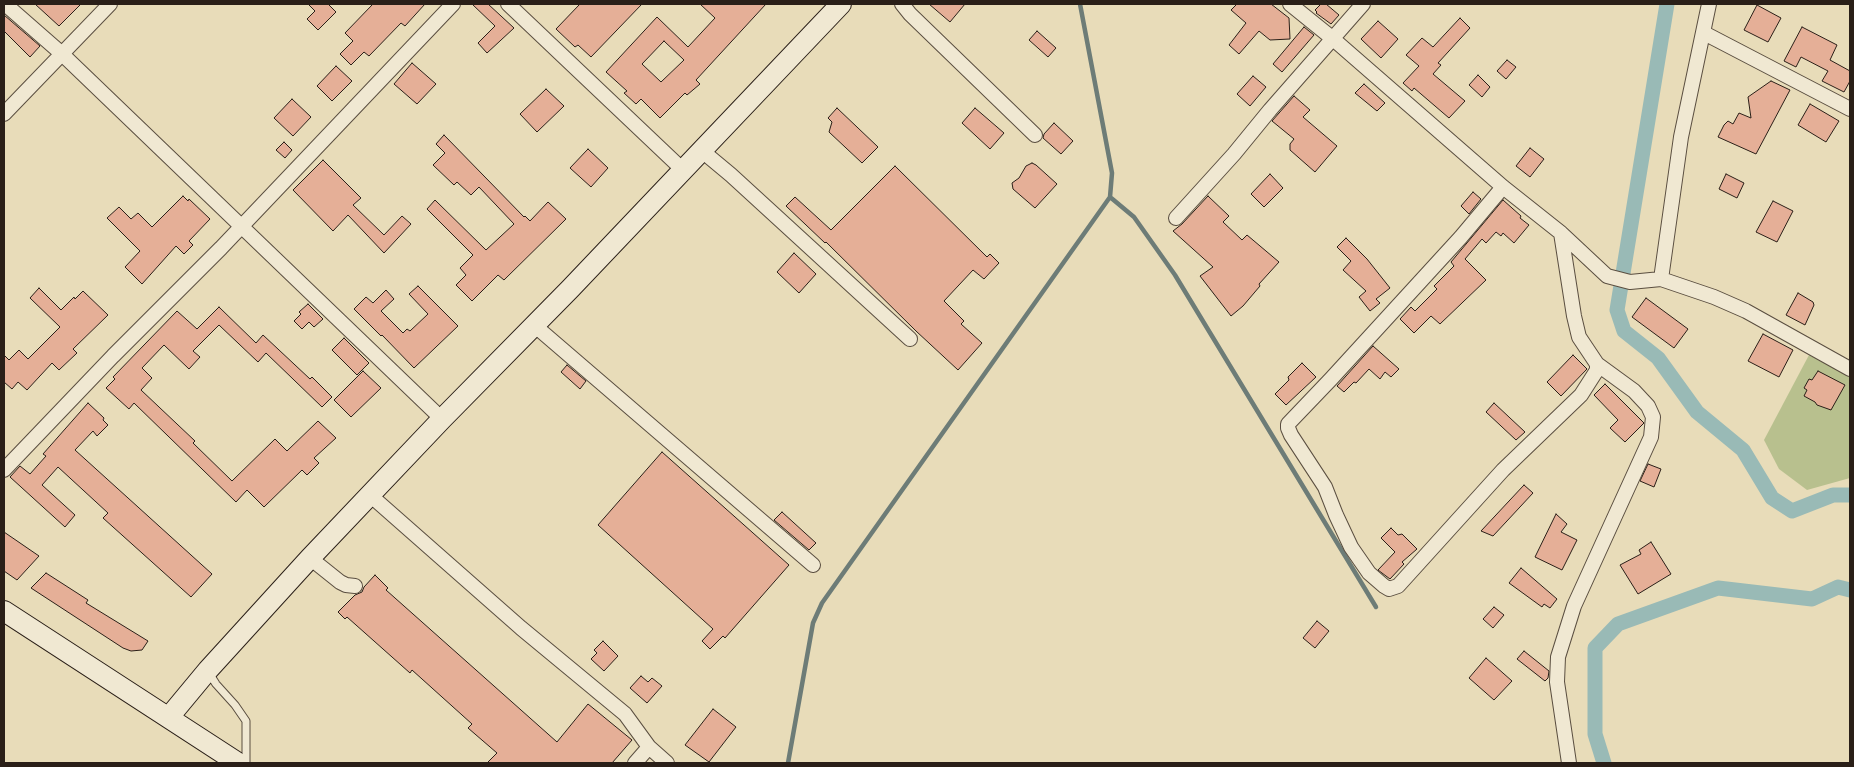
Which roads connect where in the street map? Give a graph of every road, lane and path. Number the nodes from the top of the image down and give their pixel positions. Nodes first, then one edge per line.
1 (5, 4) edge
2 (110, 4) edge
3 (453, 4) edge
4 (508, 4) edge
5 (840, 4) edge
6 (902, 4) edge
7 (1290, 4) edge
8 (1363, 4) edge
9 (1709, 4) edge
10 (1704, 33) junction
11 (1332, 38) junction
12 (61, 53) junction
13 (1850, 109) edge
14 (4, 114) edge
15 (1035, 135) dead end
16 (701, 150) junction
17 (683, 170) junction
18 (1503, 186) junction
19 (1176, 218) dead end
20 (242, 225) junction
21 (1561, 233) junction
22 (1661, 279) junction
23 (534, 325) junction
24 (910, 339) dead end
25 (1597, 364) junction
26 (1850, 369) edge
27 (442, 419) junction
28 (4, 470) edge
29 (370, 495) junction
30 (310, 558) junction
31 (813, 565) dead end
32 (355, 586) dead end
33 (4, 611) edge
34 (208, 670) junction
35 (168, 718) junction
36 (649, 747) junction
37 (238, 763) edge
38 (246, 763) edge
39 (635, 763) edge
40 (667, 763) edge
41 (1569, 763) edge

1 - 12 street
2 - 12 street
3 - 20 street
4 - 17 street
5 - 16 main road
6 - 15 street
7 - 11 street
8 - 11 street
9 - 10 street
10 - 13 street
10 - 22 street
11 - 18 street
11 - 19 street
12 - 14 street
12 - 20 street
16 - 17 main road
16 - 24 street
17 - 23 main road
18 - 21 street
18 - 25 street
20 - 27 street
20 - 28 street
21 - 22 street
21 - 25 street
22 - 26 street
23 - 27 main road
23 - 31 street
25 - 41 street
27 - 29 main road
29 - 30 main road
29 - 36 street
30 - 32 street
30 - 34 main road
33 - 35 main road
34 - 35 main road
34 - 38 lane
35 - 37 main road
36 - 39 street
36 - 40 street

